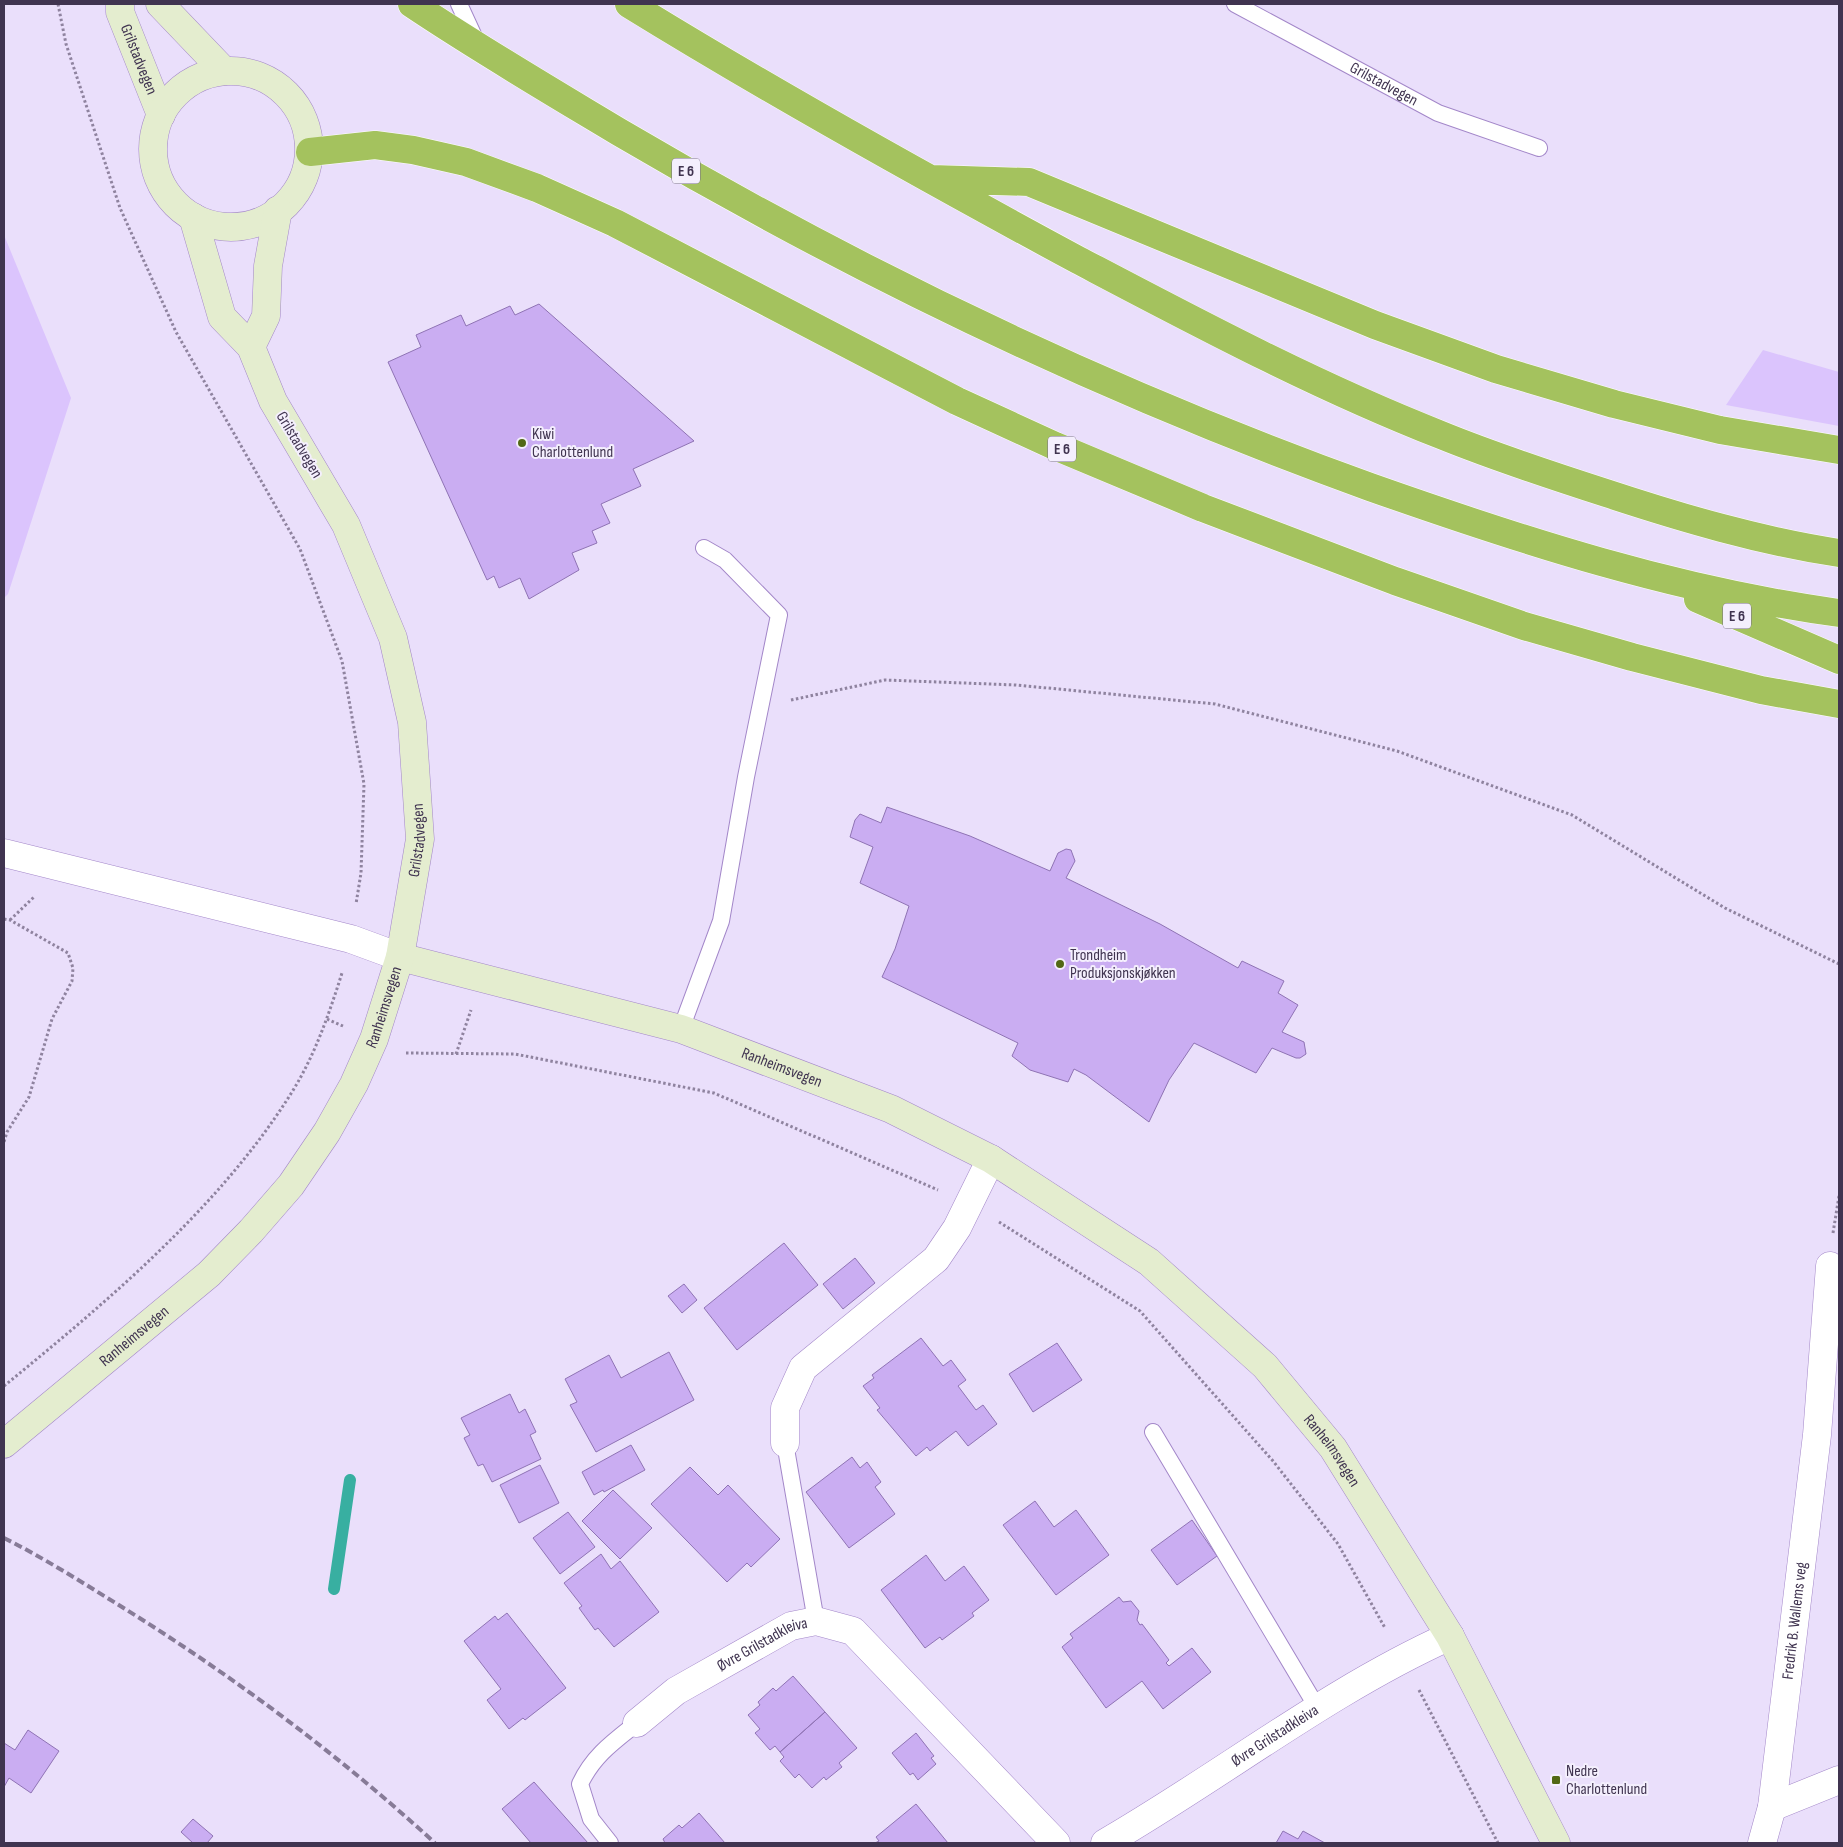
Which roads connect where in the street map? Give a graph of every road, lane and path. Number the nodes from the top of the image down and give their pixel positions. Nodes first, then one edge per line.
1 (58, 4) edge
2 (120, 4) edge
3 (160, 4) edge
4 (412, 4) edge
5 (458, 4) edge
6 (629, 4) edge
7 (1235, 4) edge
8 (480, 50) junction
9 (224, 71) junction
10 (161, 115) junction
11 (1539, 148) dead end
12 (310, 152) junction
13 (926, 178) junction
14 (278, 210) junction
15 (193, 216) junction
16 (251, 347) junction
17 (1839, 450) edge
18 (704, 548) dead end
19 (1839, 553) edge
20 (1635, 571) junction
21 (1839, 613) edge
22 (1839, 660) edge
23 (1839, 704) edge
24 (761, 706) junction
25 (4, 853) edge
26 (4, 919) edge
27 (351, 939) junction
28 (400, 957) junction
29 (1839, 964) edge
30 (481, 978) junction
31 (327, 1019) junction
32 (681, 1029) junction
33 (374, 1040) junction
34 (456, 1054) junction
35 (4, 1142) edge
36 (991, 1159) junction
37 (969, 1204) junction
38 (1830, 1266) dead end
39 (4, 1386) edge
40 (1828, 1428) edge
41 (1153, 1432) dead end
42 (4, 1444) edge
43 (785, 1444) joint
44 (816, 1621) junction
45 (1450, 1636) junction
46 (1402, 1658) junction
47 (1318, 1709) junction
48 (636, 1723) joint
49 (1839, 1780) edge
50 (1772, 1806) junction
51 (610, 1843) edge
52 (1056, 1843) edge
53 (1105, 1843) edge
54 (1498, 1843) edge
55 (1556, 1843) edge
56 (1762, 1843) edge

1 - 27 path
2 - 10 street, Grilstadvegen
3 - 9 street
4 - 8 highway, E 6
5 - 8 lane
6 - 13 highway
7 - 11 lane, Grilstadvegen
8 - 20 highway, E 6
9 - 10 street
9 - 12 street
10 - 15 street
12 - 14 street
12 - 23 highway, E 6
13 - 17 highway
13 - 19 highway
14 - 15 street
14 - 16 street
15 - 16 street, Grilstadvegen
16 - 28 street, Grilstadvegen
18 - 24 lane
20 - 21 highway, E 6
20 - 22 highway, E 6
24 - 29 path
24 - 32 lane
25 - 27 street
26 - 35 path
27 - 28 street
27 - 31 path
28 - 30 street, Ranheimsvegen
28 - 33 street, Ranheimsvegen
30 - 32 street, Ranheimsvegen
30 - 34 path
31 - 33 path
31 - 39 path
32 - 36 street, Ranheimsvegen
33 - 34 path
33 - 42 street, Ranheimsvegen
34 - 37 path
36 - 37 street
36 - 45 street, Ranheimsvegen
37 - 43 street
37 - 46 path
38 - 40 street, Fredrik B. Wallems veg
40 - 50 street, Fredrik B. Wallems veg
41 - 47 lane
43 - 44 lane
44 - 48 street, Øvre Grilstadkleiva
44 - 52 street, Øvre Grilstadkleiva
45 - 46 street, Øvre Grilstadkleiva
45 - 55 street, Ranheimsvegen
46 - 47 street, Øvre Grilstadkleiva
46 - 54 path
47 - 53 street, Øvre Grilstadkleiva
48 - 51 lane, Øvre Grilstadkleiva
49 - 50 street
50 - 56 street, Fredrik B. Wallems veg

